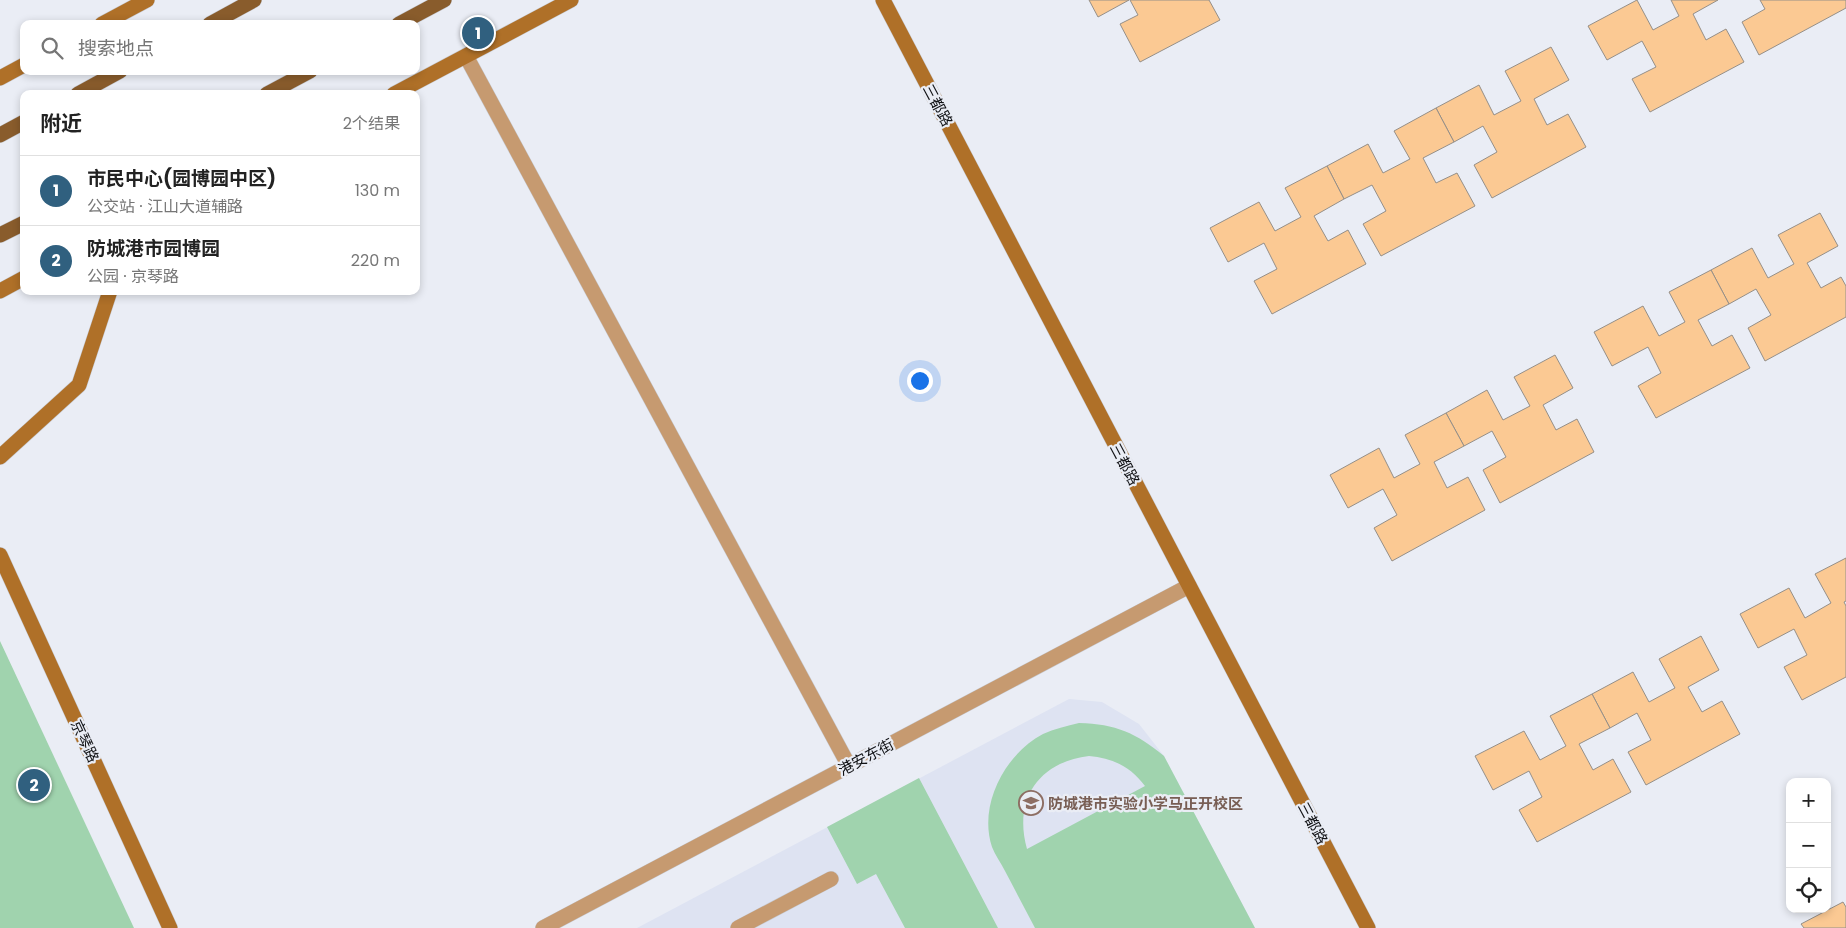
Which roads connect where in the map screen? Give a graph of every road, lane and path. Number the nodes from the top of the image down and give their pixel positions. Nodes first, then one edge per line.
1 (147, 0) edge
2 (254, 0) edge
3 (444, 0) edge
4 (572, 0) edge
5 (883, 0) edge
6 (110, 20) edge
7 (217, 20) edge
8 (406, 20) edge
9 (466, 56) junction
10 (20, 67) edge
11 (113, 75) edge
12 (303, 75) edge
13 (0, 78) edge
14 (85, 90) edge
15 (274, 90) edge
16 (402, 90) edge
17 (20, 124) edge
18 (0, 135) edge
19 (20, 225) edge
20 (0, 235) edge
21 (20, 280) edge
22 (0, 291) edge
23 (109, 295) edge
24 (0, 457) edge
25 (0, 555) edge
26 (1189, 586) junction
27 (849, 766) junction
28 (831, 879) dead end
29 (170, 928) edge
30 (543, 928) edge
31 (738, 928) edge
32 (1368, 928) edge

1 - 6 main road
2 - 7 main road
3 - 8 main road
4 - 9 main road
5 - 26 main road, 三都路
9 - 16 main road
9 - 27 street
10 - 13 main road
11 - 14 main road
12 - 15 main road
17 - 18 main road
19 - 20 main road
21 - 22 main road
23 - 24 main road
25 - 29 main road, 京琴路
26 - 27 street, 港安东街
26 - 32 main road, 三都路
27 - 30 street, 港安东街
28 - 31 street

